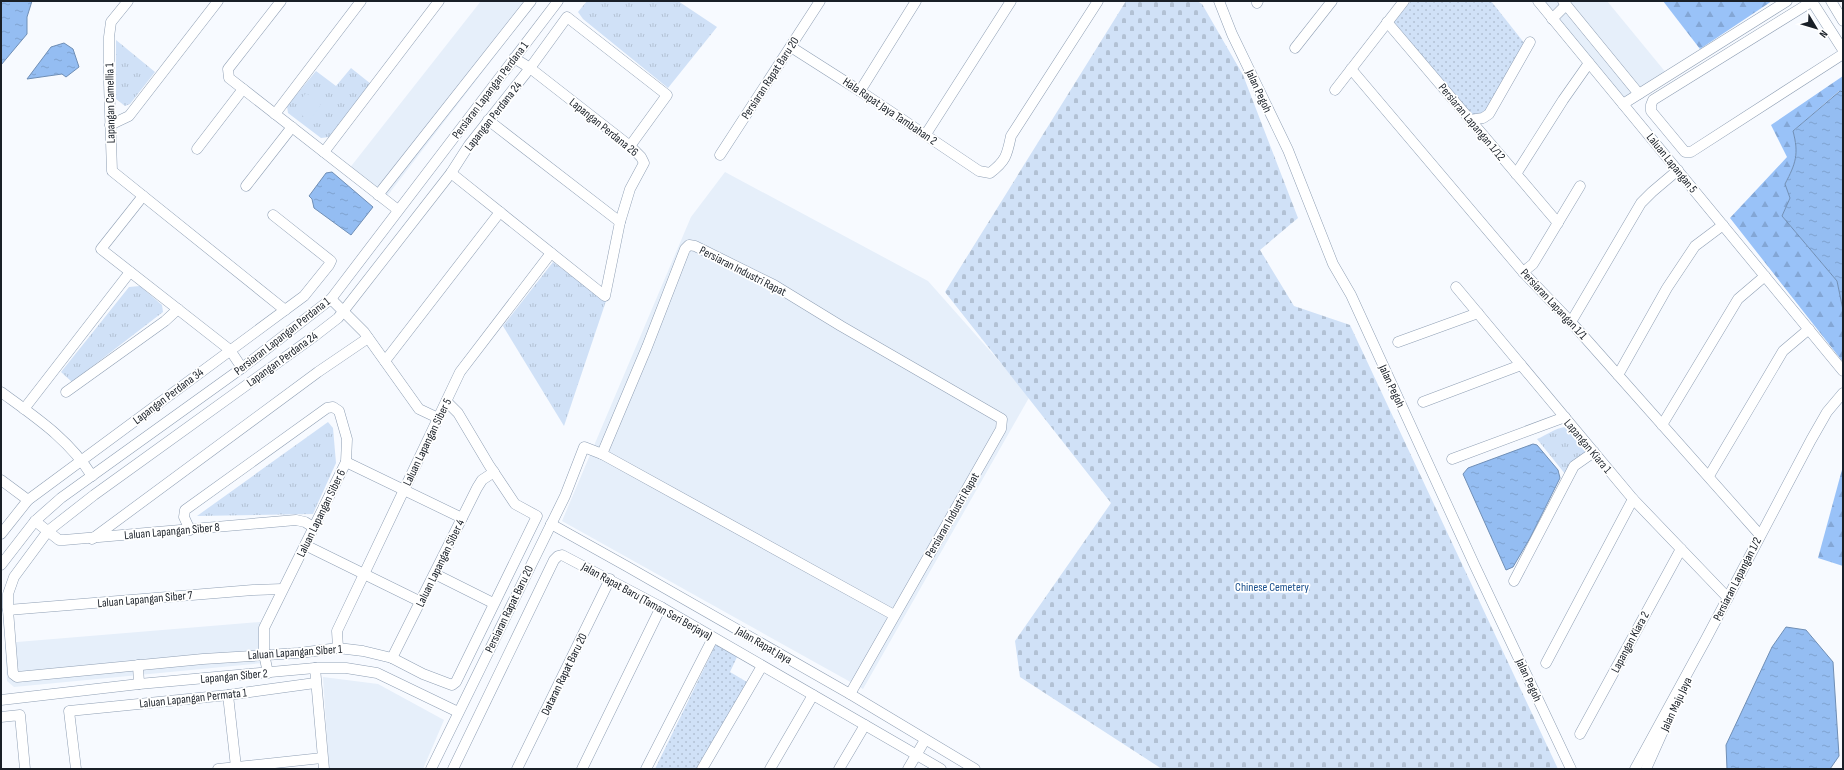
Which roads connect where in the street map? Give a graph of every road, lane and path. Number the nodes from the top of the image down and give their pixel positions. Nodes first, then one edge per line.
1 (128, 1) edge
2 (218, 1) edge
3 (281, 1) edge
4 (361, 1) edge
5 (439, 1) edge
6 (531, 1) edge
7 (558, 1) edge
8 (820, 1) edge
9 (916, 1) edge
10 (1011, 1) edge
11 (1098, 1) edge
12 (1219, 1) edge
13 (1332, 1) edge
14 (1404, 1) edge
15 (1538, 1) edge
16 (1787, 1) edge
17 (1830, 1) edge
18 (1564, 3) edge
19 (1552, 19) junction
20 (1843, 21) edge
21 (1387, 22) junction
22 (1530, 42) dead end
23 (791, 47) junction
24 (1295, 48) dead end
25 (1843, 50) edge
26 (1843, 54) edge
27 (514, 58) junction
28 (1589, 63) junction
29 (530, 68) junction
30 (1351, 70) junction
31 (244, 89) junction
32 (1335, 90) dead end
33 (860, 91) junction
34 (1639, 94) junction
35 (1624, 104) junction
36 (275, 114) junction
37 (488, 120) junction
38 (1470, 120) junction
39 (110, 125) junction
40 (292, 127) junction
41 (926, 134) junction
42 (630, 146) junction
43 (197, 148) dead end
44 (324, 152) junction
45 (720, 155) dead end
46 (1678, 170) junction
47 (450, 173) junction
48 (1516, 174) junction
49 (246, 186) dead end
50 (1580, 186) dead end
51 (378, 195) junction
52 (143, 196) junction
53 (398, 210) junction
54 (500, 212) junction
55 (273, 216) dead end
56 (620, 222) junction
57 (1558, 223) junction
58 (1723, 225) junction
59 (550, 253) junction
60 (130, 272) junction
61 (1524, 272) junction
62 (1765, 276) junction
63 (1456, 286) dead end
64 (331, 299) junction
65 (178, 309) junction
66 (285, 310) junction
67 (343, 310) junction
68 (1478, 313) junction
69 (1571, 322) junction
70 (1809, 329) junction
71 (368, 338) junction
72 (1398, 342) dead end
73 (230, 350) junction
74 (385, 361) junction
75 (1521, 364) junction
76 (242, 368) junction
77 (1843, 371) edge
78 (1618, 375) junction
79 (1, 392) edge
80 (66, 392) dead end
81 (1843, 393) edge
82 (447, 402) junction
83 (1424, 402) dead end
84 (24, 409) junction
85 (1564, 417) junction
86 (438, 418) junction
87 (1662, 425) junction
88 (1594, 452) junction
89 (602, 454) junction
90 (1452, 459) dead end
91 (82, 460) junction
92 (346, 462) junction
93 (494, 472) junction
94 (92, 476) junction
95 (1708, 476) junction
96 (1, 480) edge
97 (404, 490) junction
98 (1633, 499) junction
99 (28, 500) junction
100 (462, 518) junction
101 (35, 521) junction
102 (551, 524) junction
103 (313, 528) junction
104 (190, 530) junction
105 (48, 531) junction
106 (1, 534) edge
107 (1760, 535) junction
108 (92, 538) junction
109 (305, 545) junction
110 (1681, 549) junction
111 (1, 565) edge
112 (364, 574) junction
113 (435, 574) junction
114 (610, 579) junction
115 (1514, 581) dead end
116 (282, 590) junction
117 (1728, 598) junction
118 (421, 602) junction
119 (493, 603) junction
120 (661, 607) junction
121 (8, 610) junction
122 (894, 615) junction
123 (713, 638) junction
124 (1706, 639) junction
125 (338, 648) junction
126 (6, 649) edge
127 (264, 654) junction
128 (392, 658) junction
129 (1546, 663) dead end
130 (138, 665) junction
131 (762, 666) junction
132 (315, 668) junction
133 (268, 673) junction
134 (14, 676) joint
135 (315, 683) junction
136 (139, 684) junction
137 (850, 694) junction
138 (228, 695) junction
139 (813, 695) junction
140 (1, 700) edge
141 (458, 712) junction
142 (1, 717) edge
143 (865, 725) junction
144 (1580, 734) dead end
145 (926, 740) junction
146 (916, 754) junction
147 (322, 758) junction
148 (236, 767) junction
149 (252, 768) edge
150 (25, 769) edge
151 (76, 769) edge
152 (218, 769) edge
153 (324, 769) edge
154 (431, 769) edge
155 (453, 769) edge
156 (517, 769) edge
157 (582, 769) edge
158 (646, 769) edge
159 (702, 769) edge
160 (770, 769) edge
161 (839, 769) edge
162 (908, 769) edge
163 (941, 769) edge
164 (975, 769) edge
165 (1571, 769) edge
166 (1635, 769) edge
167 (1646, 769) edge

1 - 39 street, Lapangan Camellia 1
2 - 39 street
3 - 31 street
4 - 36 street
5 - 44 street
6 - 51 street
7 - 27 street, Persiaran Lapangan Perdana 1
8 - 23 street, Persiaran Rapat Baru 20
9 - 33 street
10 - 41 street
11 - 41 street, Hala Rapat Jaya Tambahan 2
12 - 165 street, Jalan Pegoh
13 - 24 street
14 - 21 street
15 - 19 street, Laluan Lapangan 5
16 - 34 street
17 - 20 street
18 - 19 street
18 - 34 street
19 - 28 street, Laluan Lapangan 5
21 - 30 street
21 - 38 street, Persiaran Lapangan 1/12
22 - 38 street
23 - 33 street, Hala Rapat Jaya Tambahan 2
23 - 45 street, Persiaran Rapat Baru 20
25 - 26 street
27 - 29 street, Lapangan Perdana 26
27 - 53 street, Persiaran Lapangan Perdana 1
28 - 35 street, Laluan Lapangan 5
28 - 48 street
29 - 37 street, Lapangan Perdana 24
29 - 42 street, Lapangan Perdana 26
29 - 42 street, Lapangan Perdana 24
30 - 32 street
30 - 61 street, Persiaran Lapangan 1/1
31 - 36 street
31 - 43 street
33 - 41 street, Hala Rapat Jaya Tambahan 2
34 - 35 street
35 - 46 street, Laluan Lapangan 5
36 - 40 street
37 - 47 street, Lapangan Perdana 24
37 - 56 street
38 - 48 street, Persiaran Lapangan 1/12
39 - 52 street, Lapangan Camellia 1
40 - 44 street
40 - 49 street
42 - 56 street, Lapangan Perdana 26
44 - 51 street
46 - 58 street, Laluan Lapangan 5
46 - 69 street
47 - 54 street
47 - 67 street, Lapangan Perdana 24
48 - 57 street, Persiaran Lapangan 1/12
50 - 57 street
51 - 53 street
52 - 60 street
52 - 66 street, Lapangan Camellia 1
53 - 64 street, Persiaran Lapangan Perdana 1
54 - 59 street
54 - 74 street
55 - 66 street, Lapangan Perdana 34
56 - 59 street
57 - 61 street
58 - 62 street, Laluan Lapangan 5
58 - 78 street
59 - 82 street, Laluan Lapangan Siber 5
60 - 65 street
60 - 84 street
61 - 69 street, Persiaran Lapangan 1/1
62 - 70 street, Laluan Lapangan 5
62 - 87 street
63 - 68 street, Lapangan Kiara 1
64 - 67 street
64 - 76 street, Persiaran Lapangan Perdana 1
65 - 73 street
65 - 80 street
66 - 73 street, Lapangan Perdana 34
67 - 71 street
67 - 105 street, Lapangan Perdana 24
68 - 72 street
68 - 75 street, Lapangan Kiara 1
69 - 78 street, Persiaran Lapangan 1/1
70 - 77 street, Laluan Lapangan 5
70 - 95 street
71 - 74 street
71 - 108 street
73 - 76 street
73 - 91 street, Lapangan Perdana 34
74 - 86 street
75 - 83 street
75 - 85 street, Lapangan Kiara 1
76 - 94 street, Persiaran Lapangan Perdana 1
78 - 87 street, Persiaran Lapangan 1/1
79 - 84 street
81 - 107 street, Persiaran Lapangan 1/2
82 - 86 street, Laluan Lapangan Siber 5
82 - 93 street
84 - 91 street
85 - 88 street, Lapangan Kiara 1
85 - 90 street
86 - 97 street, Laluan Lapangan Siber 5
87 - 95 street, Persiaran Lapangan 1/1
88 - 98 street, Lapangan Kiara 1
88 - 115 street
89 - 102 street, Persiaran Rapat Baru 20
89 - 122 street
89 - 122 street, Persiaran Industri Rapat
91 - 94 street
91 - 99 street, Lapangan Perdana 34
92 - 97 street
92 - 103 street, Laluan Lapangan Siber 6
92 - 104 street, Laluan Lapangan Siber 6
93 - 100 street, Laluan Lapangan Siber 4
93 - 119 street, Laluan Lapangan Siber 1
94 - 101 street, Persiaran Lapangan Perdana 1
95 - 107 street, Persiaran Lapangan 1/1
96 - 99 street
97 - 100 street
97 - 112 street, Laluan Lapangan Siber 5
98 - 110 street, Lapangan Kiara 1
98 - 129 street
99 - 106 street, Lapangan Perdana 34
100 - 113 street, Laluan Lapangan Siber 4
101 - 105 street, Laluan Lapangan Siber 8
101 - 111 street, Persiaran Lapangan Perdana 1
102 - 137 street, Jalan Rapat Jaya
102 - 141 street, Persiaran Rapat Baru 20
103 - 104 street, Laluan Lapangan Siber 8
103 - 109 street, Laluan Lapangan Siber 6
104 - 108 street, Laluan Lapangan Siber 8
105 - 108 street, Laluan Lapangan Siber 8
105 - 121 street, Lapangan Perdana 24
107 - 117 street, Persiaran Lapangan 1/2
109 - 112 street
109 - 116 street, Laluan Lapangan Siber 6
110 - 117 street, Lapangan Kiara 1
110 - 144 street, Lapangan Kiara 2
112 - 118 street
112 - 125 street, Laluan Lapangan Siber 5
113 - 118 street, Laluan Lapangan Siber 4
113 - 119 street
114 - 120 street, Jalan Rapat Baru (Taman Seri Berjaya)
114 - 155 street, Jalan Rapat Baru (Taman Seri Berjaya)
114 - 156 street, Dataran Rapat Baru 20
116 - 121 street, Laluan Lapangan Siber 7
116 - 127 street, Laluan Lapangan Siber 6
117 - 124 street, Persiaran Lapangan 1/2
118 - 128 street, Laluan Lapangan Siber 4
119 - 128 street, Laluan Lapangan Siber 1
120 - 123 street, Jalan Rapat Baru (Taman Seri Berjaya)
120 - 157 street
121 - 126 street, Lapangan Perdana 24
122 - 137 street, Persiaran Industri Rapat
123 - 131 street, Jalan Rapat Baru (Taman Seri Berjaya)
123 - 158 street
124 - 166 street, Persiaran Lapangan 1/2
124 - 167 street, Jalan Maju Jaya
125 - 127 street, Laluan Lapangan Siber 1
125 - 128 street, Laluan Lapangan Siber 1
126 - 134 street, Lapangan Perdana 24
127 - 130 street, Laluan Lapangan Siber 1
127 - 133 street, Laluan Lapangan Siber 6
130 - 134 street, Laluan Lapangan Siber 1
130 - 136 street
131 - 139 street, Jalan Rapat Baru (Taman Seri Berjaya)
131 - 159 street
132 - 133 street, Lapangan Siber 2
132 - 135 street
132 - 141 street, Lapangan Siber 2
133 - 136 street, Lapangan Siber 2
135 - 138 street, Laluan Lapangan Permata 1
135 - 147 street
136 - 140 street, Lapangan Siber 2
137 - 145 street, Jalan Rapat Jaya
138 - 148 street
138 - 151 street, Laluan Lapangan Permata 1
139 - 143 street, Jalan Rapat Baru (Taman Seri Berjaya)
139 - 160 street
141 - 154 street, Persiaran Rapat Baru 20
142 - 150 street
143 - 146 street, Jalan Rapat Baru (Taman Seri Berjaya)
143 - 161 street
145 - 146 street
145 - 164 street, Jalan Rapat Jaya
146 - 162 street
146 - 163 street, Jalan Rapat Baru (Taman Seri Berjaya)
147 - 149 street
147 - 153 street
148 - 149 street
148 - 152 street

